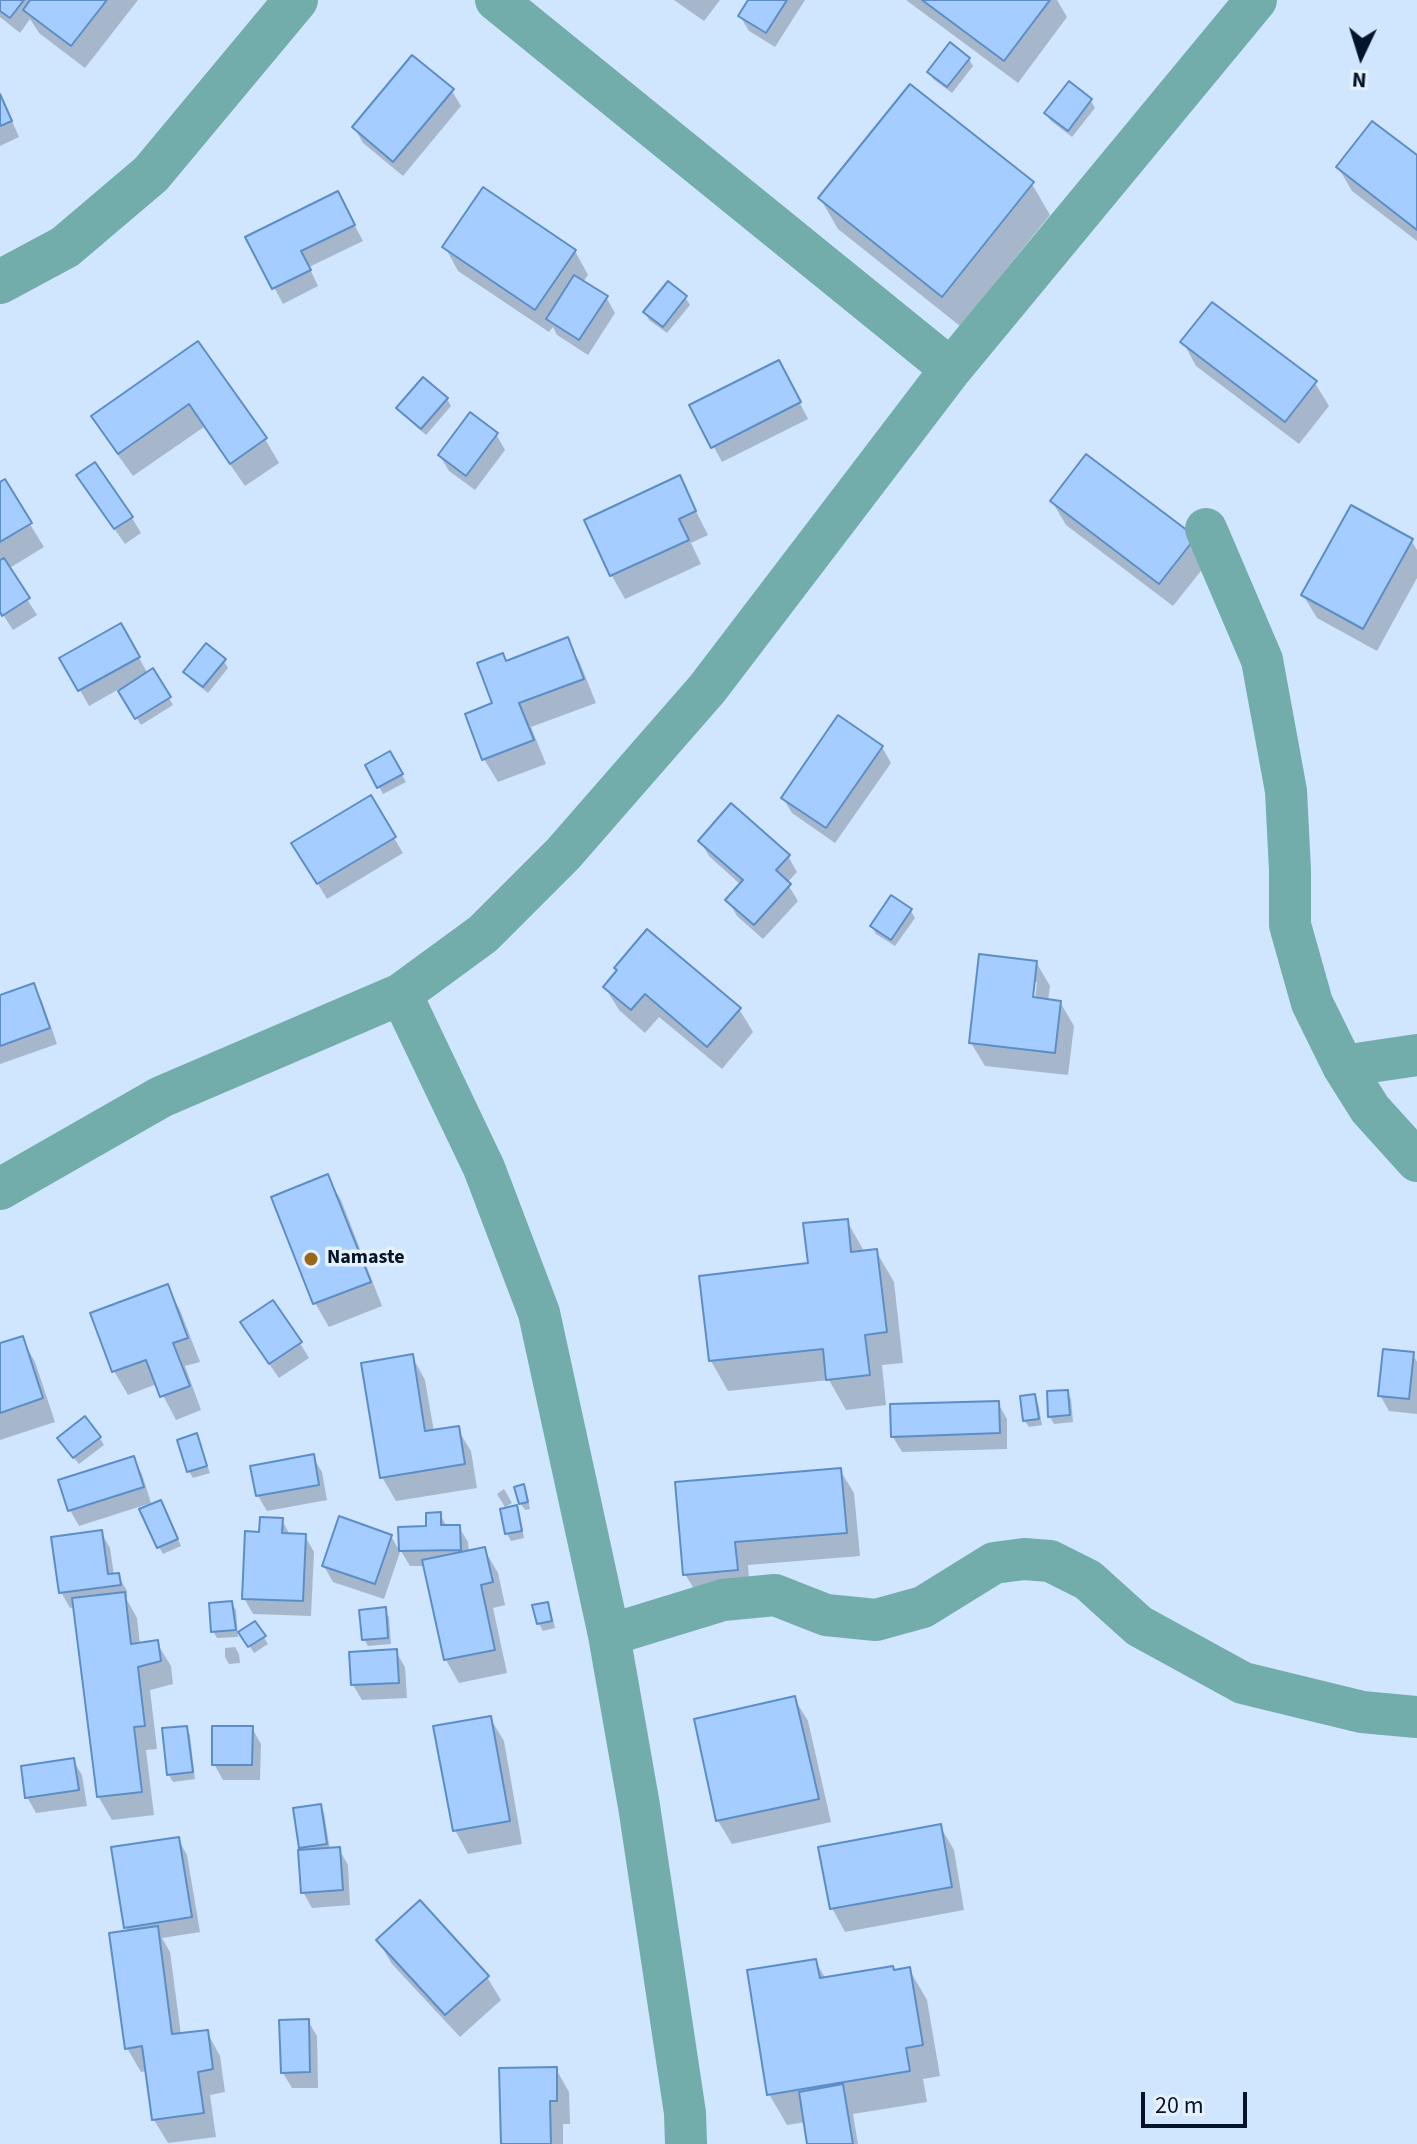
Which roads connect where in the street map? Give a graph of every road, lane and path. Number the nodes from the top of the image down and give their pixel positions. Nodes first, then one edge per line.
1 (296, 0) edge
2 (496, 0) edge
3 (1256, 0) edge
4 (0, 282) edge
5 (951, 369) junction
6 (1206, 529) dead end
7 (401, 994) junction
8 (1417, 1055) edge
9 (1343, 1066) junction
10 (1417, 1161) edge
11 (0, 1189) edge
12 (609, 1635) junction
13 (1417, 1717) edge
14 (686, 2144) edge

1 - 4 street
2 - 5 street
3 - 5 street
5 - 7 street
6 - 9 street
7 - 11 street
7 - 12 street
8 - 9 street
9 - 10 street
12 - 13 street
12 - 14 street

